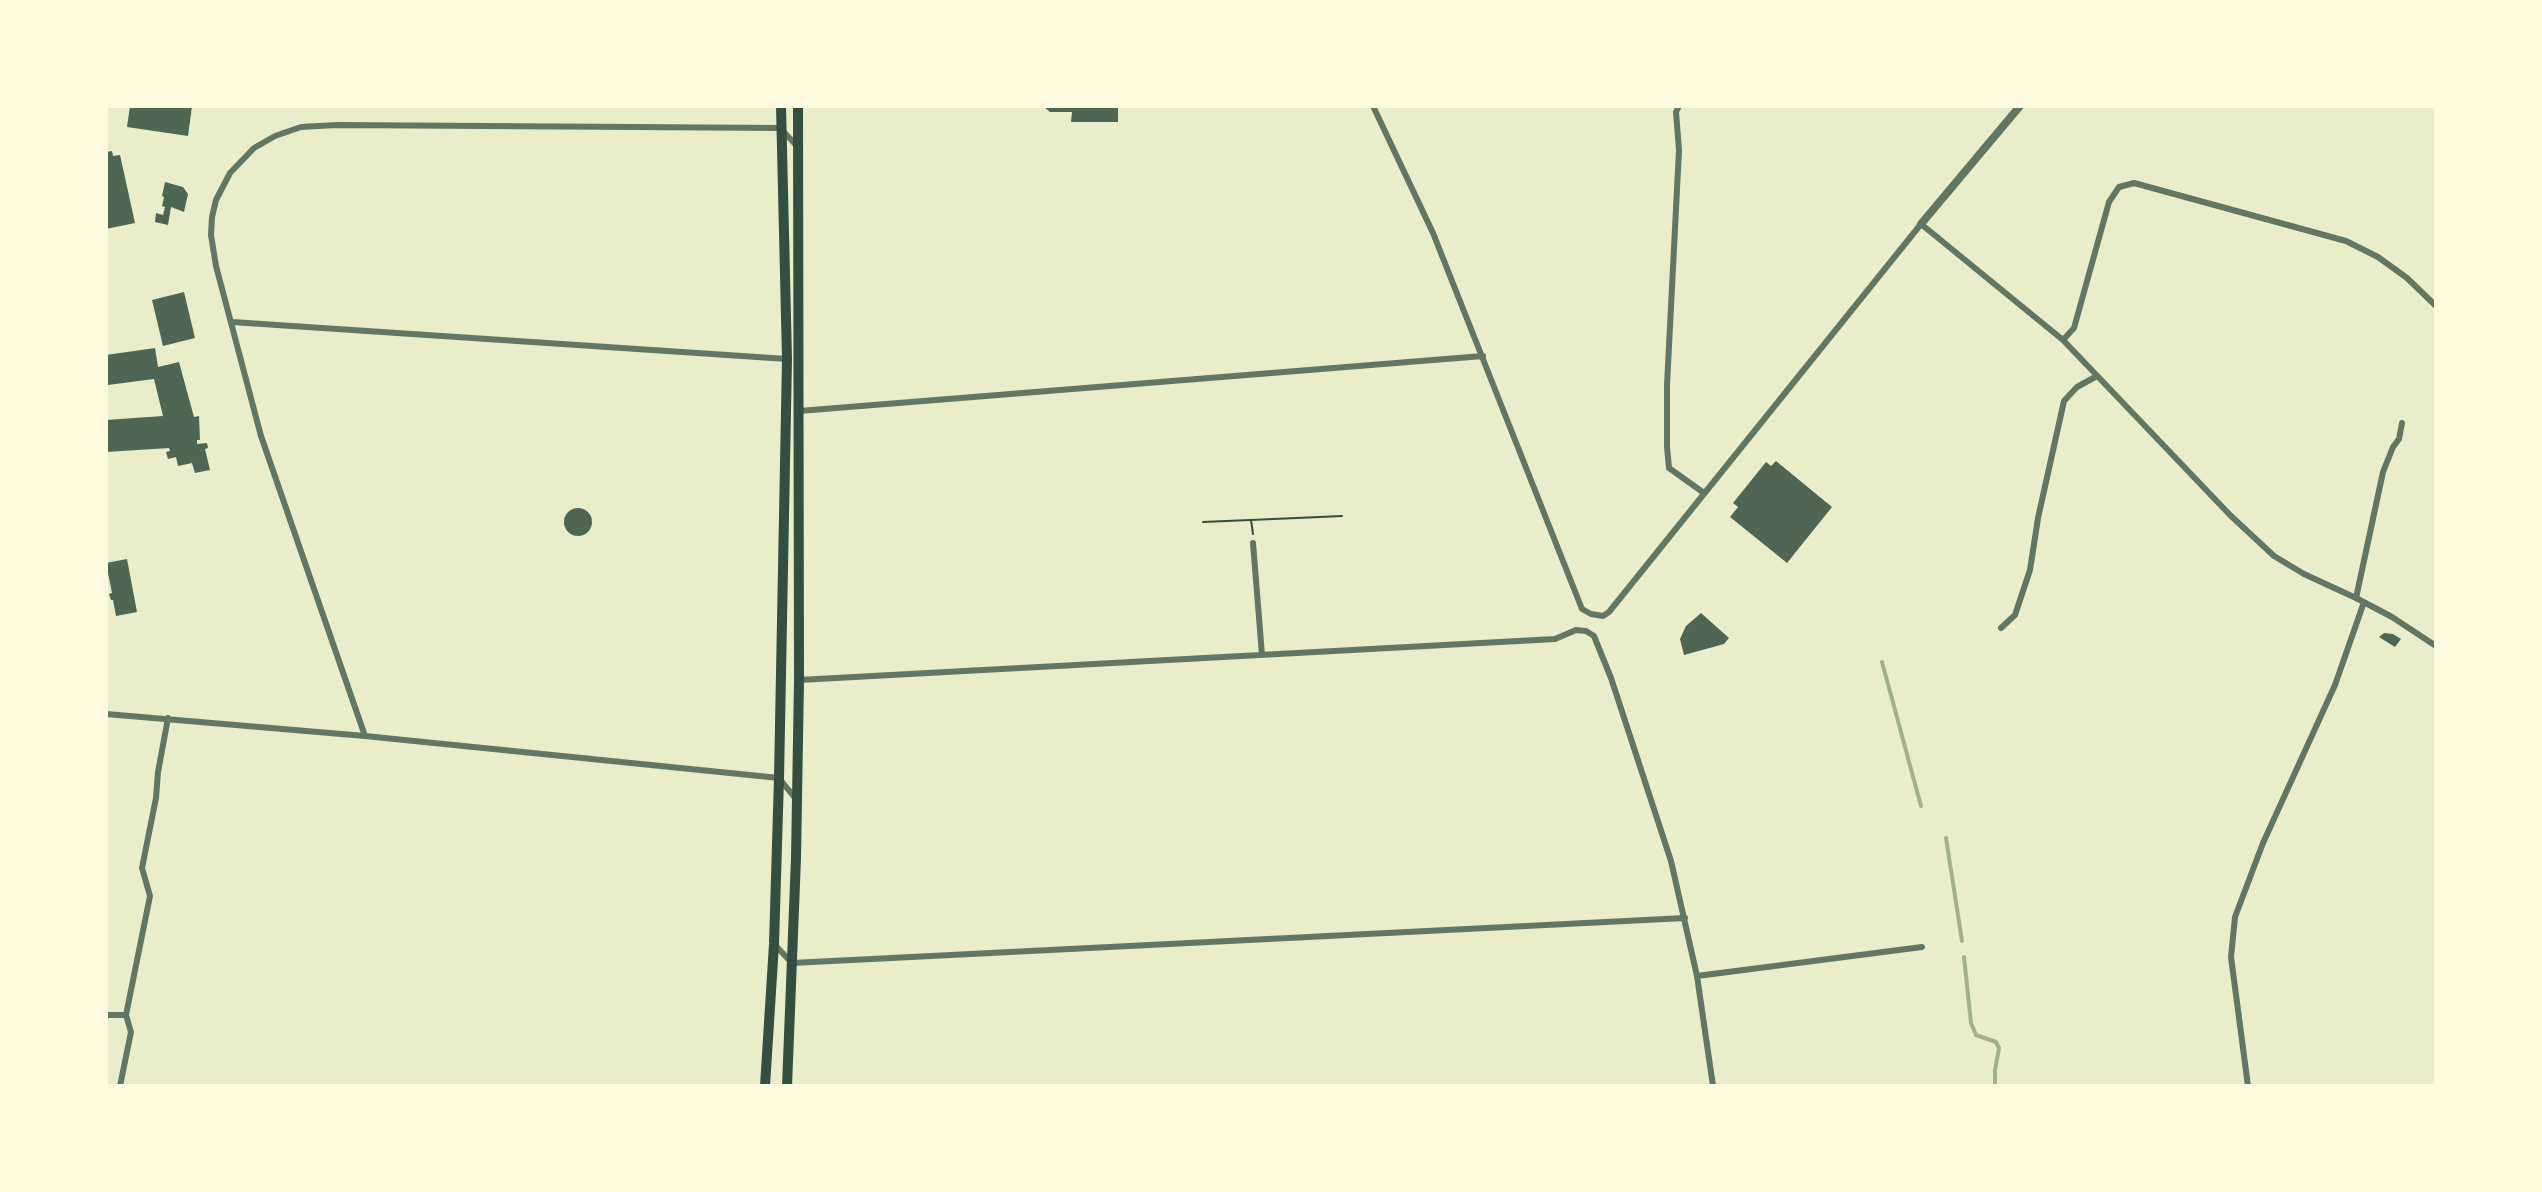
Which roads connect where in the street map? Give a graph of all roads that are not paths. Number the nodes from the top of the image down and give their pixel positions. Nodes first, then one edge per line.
1 (781, 106) edge
2 (798, 106) edge
3 (1373, 106) edge
4 (2020, 106) edge
5 (1676, 108) edge
6 (780, 128) junction
7 (799, 148) junction
8 (1921, 224) junction
9 (2436, 306) edge
10 (232, 322) junction
11 (2063, 340) junction
12 (1483, 356) junction
13 (787, 359) junction
14 (2097, 376) junction
15 (799, 411) junction
16 (2402, 423) dead end
17 (1704, 493) junction
18 (1253, 543) road end
19 (2356, 598) junction
20 (2364, 602) junction
21 (2001, 628) dead end
22 (2436, 646) edge
23 (1262, 655) junction
24 (799, 680) junction
25 (106, 714) edge
26 (168, 718) junction
27 (365, 736) junction
28 (779, 778) junction
29 (797, 801) junction
30 (1685, 918) junction
31 (774, 944) junction
32 (1922, 947) dead end
33 (792, 963) junction
34 (1697, 976) junction
35 (106, 1015) edge
36 (126, 1015) junction
37 (120, 1086) edge
38 (765, 1086) edge
39 (787, 1086) edge
40 (1713, 1086) edge
41 (2248, 1086) edge

1 - 6 main road
2 - 7 main road
3 - 12 street
4 - 8 street
5 - 17 street
6 - 7 street
6 - 10 street
6 - 13 main road
7 - 15 main road
8 - 11 street
8 - 17 street
9 - 11 street
10 - 13 street
10 - 27 street
11 - 14 street
12 - 15 street
12 - 17 street
13 - 28 main road
14 - 19 street
14 - 21 street
15 - 24 main road
16 - 19 street
18 - 23 street
19 - 20 street
20 - 22 street
20 - 41 street
23 - 24 street
23 - 30 street
24 - 29 main road
25 - 26 street
26 - 27 street
26 - 36 street
27 - 28 street
28 - 29 street
28 - 31 main road
29 - 33 main road
30 - 33 street
30 - 34 street
31 - 33 street
31 - 38 main road
32 - 34 street
33 - 39 main road
34 - 40 street
35 - 36 street
36 - 37 street

